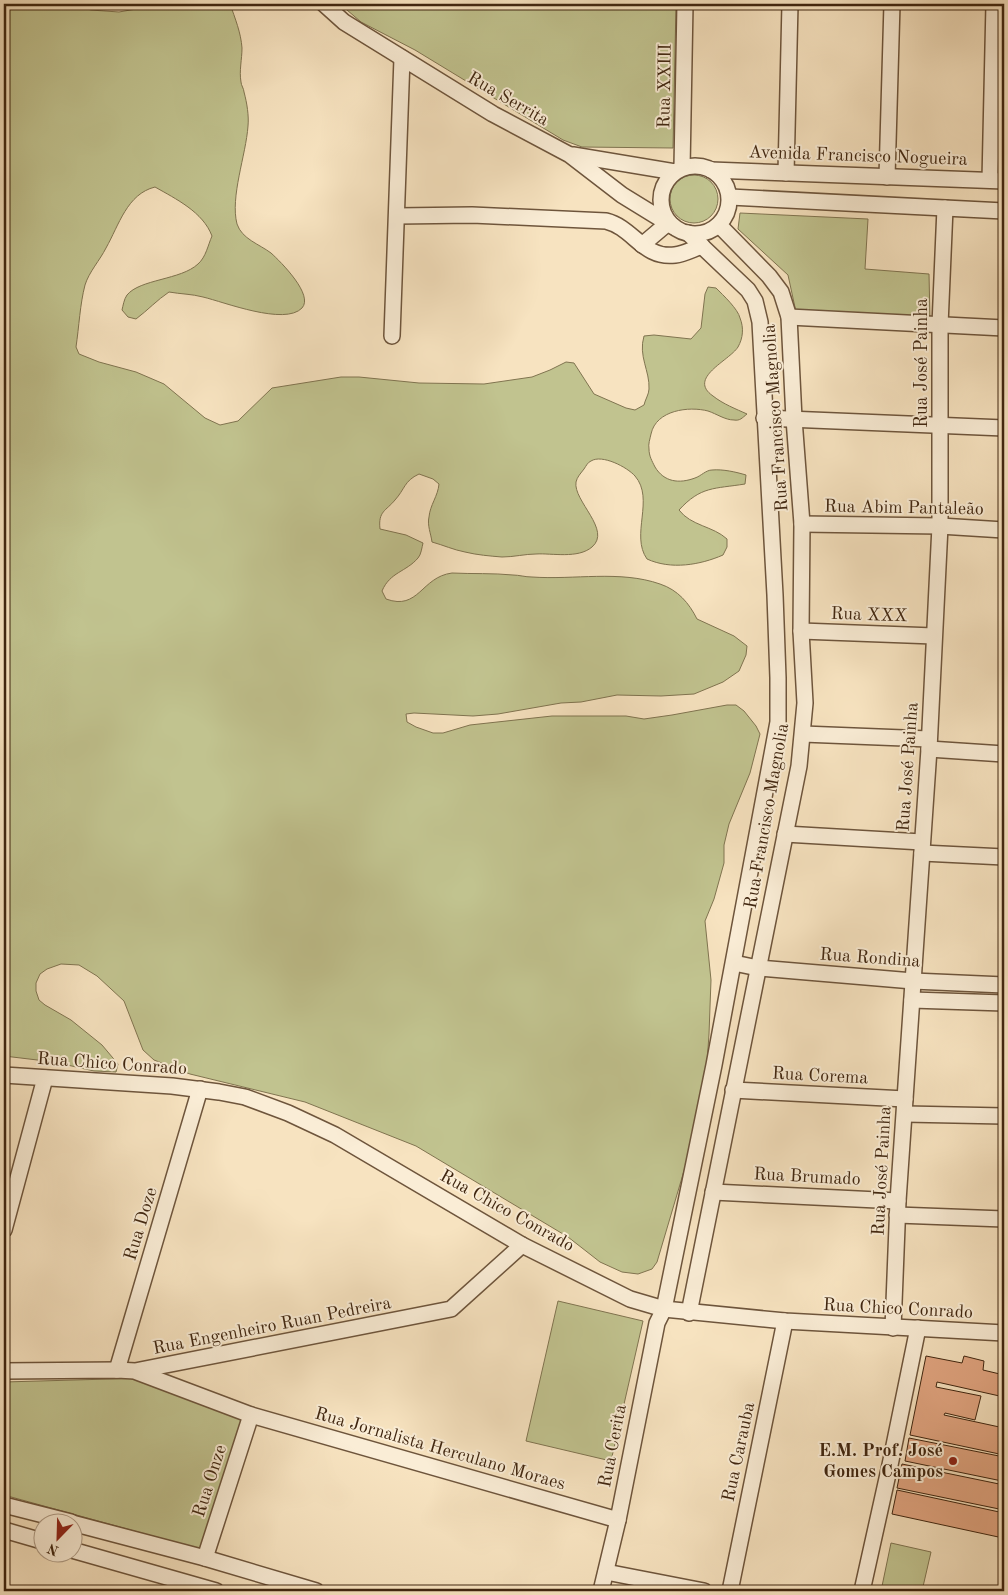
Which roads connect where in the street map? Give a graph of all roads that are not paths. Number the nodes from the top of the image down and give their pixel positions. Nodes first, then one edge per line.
1 (324, 4) edge
2 (685, 4) edge
3 (790, 4) edge
4 (892, 4) edge
5 (994, 4) edge
6 (402, 58) junction
7 (570, 155) junction
8 (679, 170) junction
9 (711, 170) junction
10 (786, 173) junction
11 (887, 177) junction
12 (997, 181) edge
13 (730, 197) junction
14 (945, 208) junction
15 (1004, 211) edge
16 (397, 216) junction
17 (720, 225) junction
18 (677, 228) junction
19 (642, 245) junction
20 (702, 246) junction
21 (789, 317) junction
22 (940, 325) junction
23 (1004, 328) edge
24 (392, 336) dead end
25 (764, 418) junction
26 (794, 419) junction
27 (941, 424) junction
28 (1004, 428) edge
29 (802, 524) junction
30 (940, 526) junction
31 (1004, 530) edge
32 (802, 631) junction
33 (934, 636) junction
34 (803, 734) junction
35 (929, 744) junction
36 (1004, 754) edge
37 (785, 834) junction
38 (922, 848) junction
39 (1004, 857) edge
40 (734, 963) junction
41 (758, 968) junction
42 (913, 981) junction
43 (1004, 985) edge
44 (912, 1000) junction
45 (1004, 1003) edge
46 (4, 1075) edge
47 (45, 1078) junction
48 (200, 1090) junction
49 (733, 1090) junction
50 (905, 1106) junction
51 (1004, 1116) edge
52 (713, 1192) junction
53 (898, 1208) junction
54 (1004, 1219) edge
55 (4, 1230) edge
56 (522, 1244) junction
57 (664, 1309) junction
58 (689, 1312) junction
59 (785, 1321) junction
60 (894, 1328) junction
61 (918, 1328) junction
62 (1004, 1333) edge
63 (117, 1370) junction
64 (135, 1371) junction
65 (4, 1372) edge
66 (251, 1414) junction
67 (4, 1504) edge
68 (33, 1512) edge
69 (618, 1520) junction
70 (82, 1526) edge
71 (4, 1530) edge
72 (32, 1538) edge
73 (82, 1553) edge
74 (206, 1558) junction
75 (606, 1572) junction
76 (216, 1591) edge
77 (316, 1591) edge
78 (601, 1591) edge
79 (704, 1591) edge
80 (730, 1591) edge
81 (862, 1591) edge

1 - 6 street, Rua Serrita
2 - 8 street, Rua XXIII
3 - 10 street
4 - 11 street
5 - 12 street
6 - 7 street, Rua Serrita
6 - 16 street
7 - 8 street
7 - 18 street, Rua Serrita
8 - 9 street
8 - 18 street
9 - 10 street, Avenida Francisco Nogueira
9 - 13 street
10 - 11 street, Avenida Francisco Nogueira
11 - 12 street, Avenida Francisco Nogueira
13 - 14 street
13 - 17 street
14 - 15 street
14 - 22 street, Rua José Painha
16 - 19 street
16 - 24 street
17 - 18 street
17 - 21 street, Rua Francisco Magnolia
18 - 19 street
18 - 20 street, Rua Francisco Magnolia
19 - 20 street
20 - 25 street, Rua Francisco Magnolia
21 - 22 street
21 - 26 street, Rua Francisco Magnolia
22 - 23 street
22 - 27 street, Rua José Painha
25 - 26 street
25 - 40 street, Rua Francisco Magnolia
26 - 27 street
26 - 29 street, Rua Francisco Magnolia
27 - 28 street
27 - 30 street, Rua José Painha
29 - 30 street, Rua Abim Pantaleão
29 - 32 street, Rua Francisco Magnolia
30 - 31 street, Rua Abim Pantaleão
30 - 33 street, Rua José Painha
32 - 33 street, Rua XXX
32 - 34 street, Rua Francisco Magnolia
33 - 35 street, Rua José Painha
34 - 35 street
34 - 37 street, Rua Francisco Magnolia
35 - 36 street
35 - 38 street, Rua José Painha
37 - 38 street
37 - 41 street, Rua Francisco Magnolia
38 - 39 street
38 - 42 street, Rua José Painha
40 - 41 street, Rua Rondina
40 - 57 street, Rua Francisco Magnolia
41 - 42 street, Rua Rondina
41 - 49 street, Rua Francisco Magnolia
42 - 43 street, Rua Rondina
42 - 44 street, Rua José Painha
44 - 45 street
44 - 50 street, Rua José Painha
46 - 47 street, Rua Chico Conrado
47 - 48 street, Rua Chico Conrado
47 - 55 street
48 - 56 street, Rua Chico Conrado
48 - 63 street, Rua Doze
49 - 50 street, Rua Corema
49 - 52 street, Rua Francisco Magnolia
50 - 51 street, Rua Corema
50 - 53 street, Rua José Painha
52 - 53 street, Rua Brumado
52 - 58 street, Rua Francisco Magnolia
53 - 54 street, Rua Brumado
53 - 60 street, Rua José Painha
56 - 57 street, Rua Chico Conrado
56 - 64 street, Rua Engenheiro Ruan Pedreira
57 - 58 street, Rua Chico Conrado
57 - 69 street, Rua Cerita
58 - 59 street, Rua Chico Conrado
59 - 60 street, Rua Chico Conrado
59 - 80 street, Rua Carauba
60 - 61 street, Rua Chico Conrado
61 - 62 street, Rua Chico Conrado
61 - 81 street
63 - 64 street, Rua Engenheiro Ruan Pedreira
63 - 65 street, Rua Engenheiro Ruan Pedreira
64 - 66 street, Rua Jornalista Herculano Moraes
66 - 69 street, Rua Jornalista Herculano Moraes
66 - 74 street, Rua Onze
67 - 68 street
69 - 75 street, Rua Cerita
70 - 74 street
71 - 72 street
73 - 76 street
74 - 77 street
75 - 78 street, Rua Cerita
75 - 79 street

